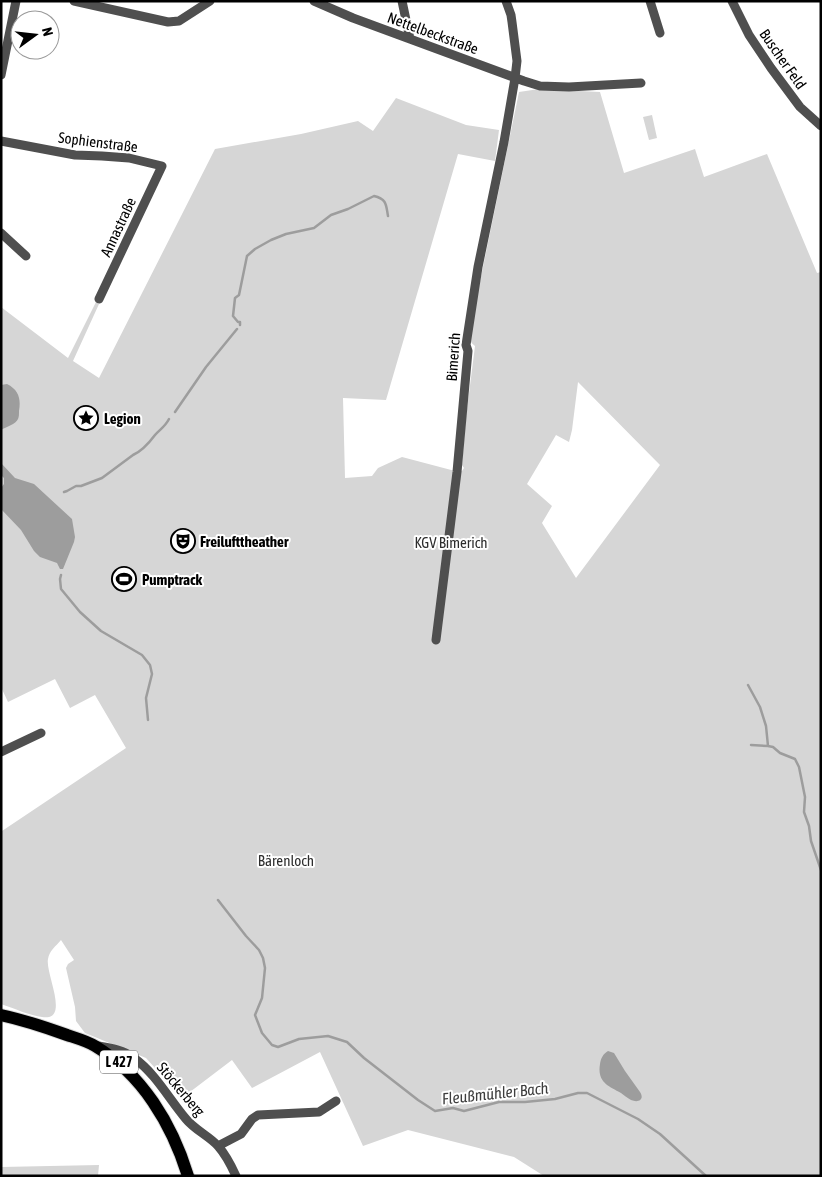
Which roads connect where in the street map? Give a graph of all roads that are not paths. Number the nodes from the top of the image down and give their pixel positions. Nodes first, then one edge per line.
1 (16, 1) edge
2 (74, 1) edge
3 (210, 1) edge
4 (314, 1) edge
5 (402, 1) edge
6 (506, 1) edge
7 (650, 1) edge
8 (732, 1) edge
9 (660, 33) dead end
10 (410, 39) junction
11 (5, 40) edge
12 (1, 75) edge
13 (515, 78) junction
14 (641, 83) dead end
15 (821, 126) edge
16 (1, 141) edge
17 (162, 166) joint
18 (1, 233) edge
19 (26, 256) dead end
20 (99, 299) dead end
21 (436, 640) dead end
22 (41, 733) dead end
23 (1, 752) edge
24 (1, 1014) edge
25 (93, 1044) junction
26 (336, 1101) dead end
27 (218, 1146) junction
28 (188, 1176) edge
29 (236, 1176) edge

1 - 11 street
2 - 3 street
4 - 10 street, Nettelbeckstraße
5 - 10 street
6 - 13 street, Bimerich
7 - 9 street
8 - 15 street, Buscher Feld
10 - 13 street, Nettelbeckstraße
11 - 12 street
13 - 14 street, Nettelbeckstraße
13 - 21 street, Bimerich
16 - 17 street, Sophienstraße
17 - 20 street, Annastraße
18 - 19 street
22 - 23 street
24 - 25 main road, L 427
25 - 27 street, Stöckerberg
25 - 28 main road, L 427
26 - 27 street
27 - 29 street, Stöckerberg

